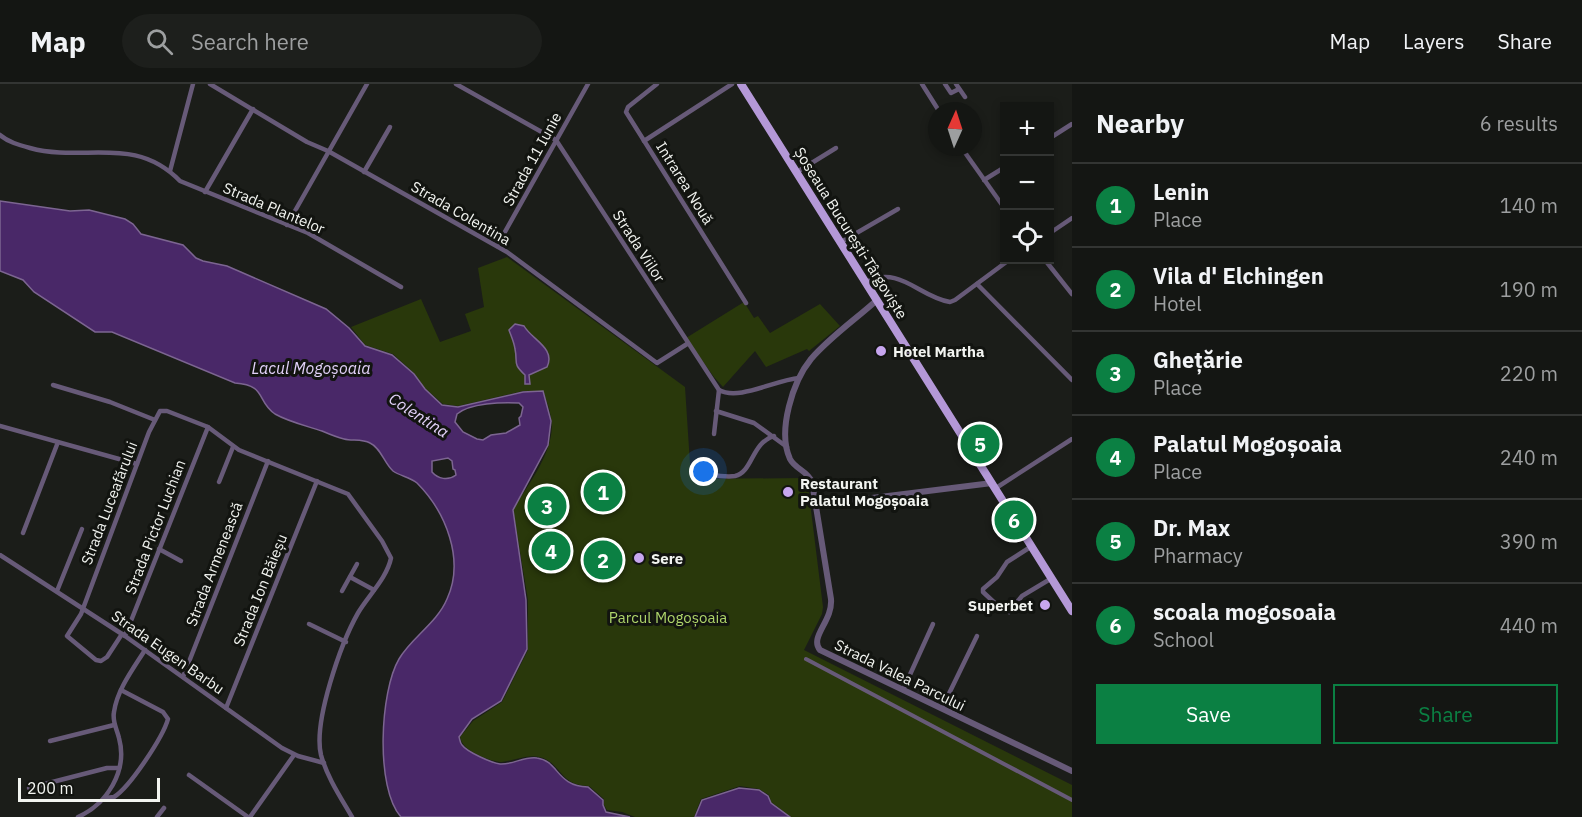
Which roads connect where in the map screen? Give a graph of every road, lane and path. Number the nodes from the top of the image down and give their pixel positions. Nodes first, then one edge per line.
1 (193, 84) edge
2 (210, 84) edge
3 (367, 84) edge
4 (456, 84) edge
5 (588, 84) edge
6 (657, 84) edge
7 (732, 84) edge
8 (741, 84) edge
9 (922, 84) edge
10 (945, 84) edge
11 (957, 86) edge
12 (965, 97) dead end
13 (933, 102) edge
14 (253, 109) junction
15 (1072, 124) edge
16 (390, 127) dead end
17 (0, 135) edge
18 (1054, 135) edge
19 (556, 140) junction
20 (644, 141) junction
21 (836, 148) dead end
22 (328, 151) junction
23 (967, 156) edge
24 (1000, 170) edge
25 (170, 171) junction
26 (364, 172) junction
27 (797, 172) junction
28 (984, 180) junction
29 (205, 192) junction
30 (1000, 202) edge
31 (898, 209) dead end
32 (1072, 218) edge
33 (287, 225) junction
34 (1054, 230) edge
35 (841, 242) junction
36 (497, 246) junction
37 (1004, 264) edge
38 (1048, 264) edge
39 (866, 282) junction
40 (977, 284) junction
41 (401, 287) dead end
42 (1072, 294) edge
43 (877, 300) junction
44 (746, 303) dead end
45 (687, 344) junction
46 (799, 378) junction
47 (1072, 380) edge
48 (53, 385) dead end
49 (719, 390) junction
50 (717, 411) junction
51 (155, 420) junction
52 (0, 426) edge
53 (208, 427) junction
54 (714, 434) dead end
55 (774, 436) junction
56 (1072, 439) edge
57 (58, 442) junction
58 (233, 447) junction
59 (787, 447) junction
60 (268, 461) junction
61 (137, 464) junction
62 (697, 473) dead end
63 (317, 481) junction
64 (219, 482) dead end
65 (994, 485) junction
66 (816, 505) junction
67 (82, 529) dead end
68 (22, 533) dead end
69 (1032, 546) junction
70 (159, 549) junction
71 (0, 555) edge
72 (181, 561) dead end
73 (357, 564) dead end
74 (350, 577) junction
75 (1052, 578) junction
76 (374, 590) junction
77 (57, 591) junction
78 (342, 591) dead end
79 (998, 605) dead end
80 (83, 608) junction
81 (1072, 611) edge
82 (1009, 612) dead end
83 (309, 624) dead end
84 (933, 624) dead end
85 (124, 635) junction
86 (977, 636) dead end
87 (346, 642) junction
88 (145, 650) junction
89 (806, 659) dead end
90 (183, 677) junction
91 (121, 690) junction
92 (903, 690) junction
93 (226, 708) junction
94 (942, 708) junction
95 (114, 725) junction
96 (50, 741) dead end
97 (294, 755) junction
98 (324, 763) junction
99 (119, 768) junction
100 (1072, 771) edge
101 (189, 775) dead end
102 (117, 776) junction
103 (129, 783) junction
104 (30, 788) dead end
105 (105, 798) junction
106 (1072, 800) edge
107 (164, 808) dead end
108 (78, 817) edge
109 (157, 817) edge
110 (249, 817) edge
111 (352, 817) edge

1 - 25 street
2 - 14 street, Strada Colentina
3 - 22 street
4 - 19 street, Strada Viilor
5 - 19 street, Strada 11 Iunie
6 - 20 street, Intrarea Nouă
7 - 20 street
8 - 27 main road, Șoseaua București-Târgoviște
9 - 13 street
10 - 11 street
11 - 12 street
14 - 22 street, Strada Colentina
14 - 29 street
15 - 18 street
16 - 26 street
17 - 25 street, Strada Plantelor
19 - 36 street, Strada 11 Iunie
19 - 45 street, Strada Viilor
20 - 44 street, Intrarea Nouă
21 - 27 street
22 - 26 street, Strada Colentina
22 - 33 street
23 - 28 street
24 - 28 street
25 - 29 street, Strada Plantelor
26 - 36 street, Strada Colentina
27 - 35 main road, Șoseaua București-Târgoviște
28 - 30 street
29 - 33 street, Strada Plantelor
31 - 35 street
32 - 34 street
33 - 41 street, Strada Plantelor
35 - 39 main road, Șoseaua București-Târgoviște
36 - 45 street, Strada Colentina
37 - 40 street
38 - 42 street
39 - 40 street
39 - 43 main road, Șoseaua București-Târgoviște
40 - 47 street
43 - 46 street
43 - 65 main road, Șoseaua București-Târgoviște
45 - 49 street, Strada Viilor
46 - 49 street
46 - 59 street
48 - 51 street
49 - 50 street
50 - 54 street
50 - 55 street
51 - 53 street, Strada Luceafărului
51 - 61 street, Strada Luceafărului
52 - 57 street
53 - 58 street
53 - 70 street, Strada Pictor Luchian
55 - 59 street
55 - 62 street
56 - 65 street
57 - 61 street
57 - 68 street
58 - 60 street
58 - 64 street
59 - 66 street, Strada Valea Parcului
60 - 63 street
60 - 90 street, Strada Armenească
61 - 80 street, Strada Luceafărului
63 - 76 street
63 - 93 street, Strada Ion Băieșu
65 - 66 street
65 - 69 main road, Șoseaua București-Târgoviște
66 - 92 street, Strada Valea Parcului
67 - 77 street
69 - 75 main road, Șoseaua București-Târgoviște
69 - 79 street
70 - 72 street
70 - 85 street, Strada Pictor Luchian
71 - 77 street, Strada Eugen Barbu
73 - 74 street
74 - 76 street
74 - 78 street
75 - 81 main road, Șoseaua București-Târgoviște
75 - 82 street
76 - 87 street
77 - 80 street, Strada Eugen Barbu
80 - 85 street, Strada Eugen Barbu
80 - 85 street, Strada Luceafărului
83 - 87 street
84 - 92 street
85 - 88 street, Strada Eugen Barbu
86 - 94 street
87 - 98 street
88 - 90 street, Strada Eugen Barbu
88 - 91 street
89 - 106 street
90 - 93 street, Strada Eugen Barbu
91 - 95 street
91 - 103 street
92 - 94 street, Strada Valea Parcului
93 - 97 street, Strada Eugen Barbu
94 - 100 street, Strada Valea Parcului
95 - 96 street
95 - 99 street
97 - 98 street, Strada Eugen Barbu
97 - 110 street
98 - 111 street
99 - 102 street
99 - 104 street
101 - 110 street
102 - 103 street
102 - 105 street
103 - 105 street
105 - 108 street
107 - 109 street

